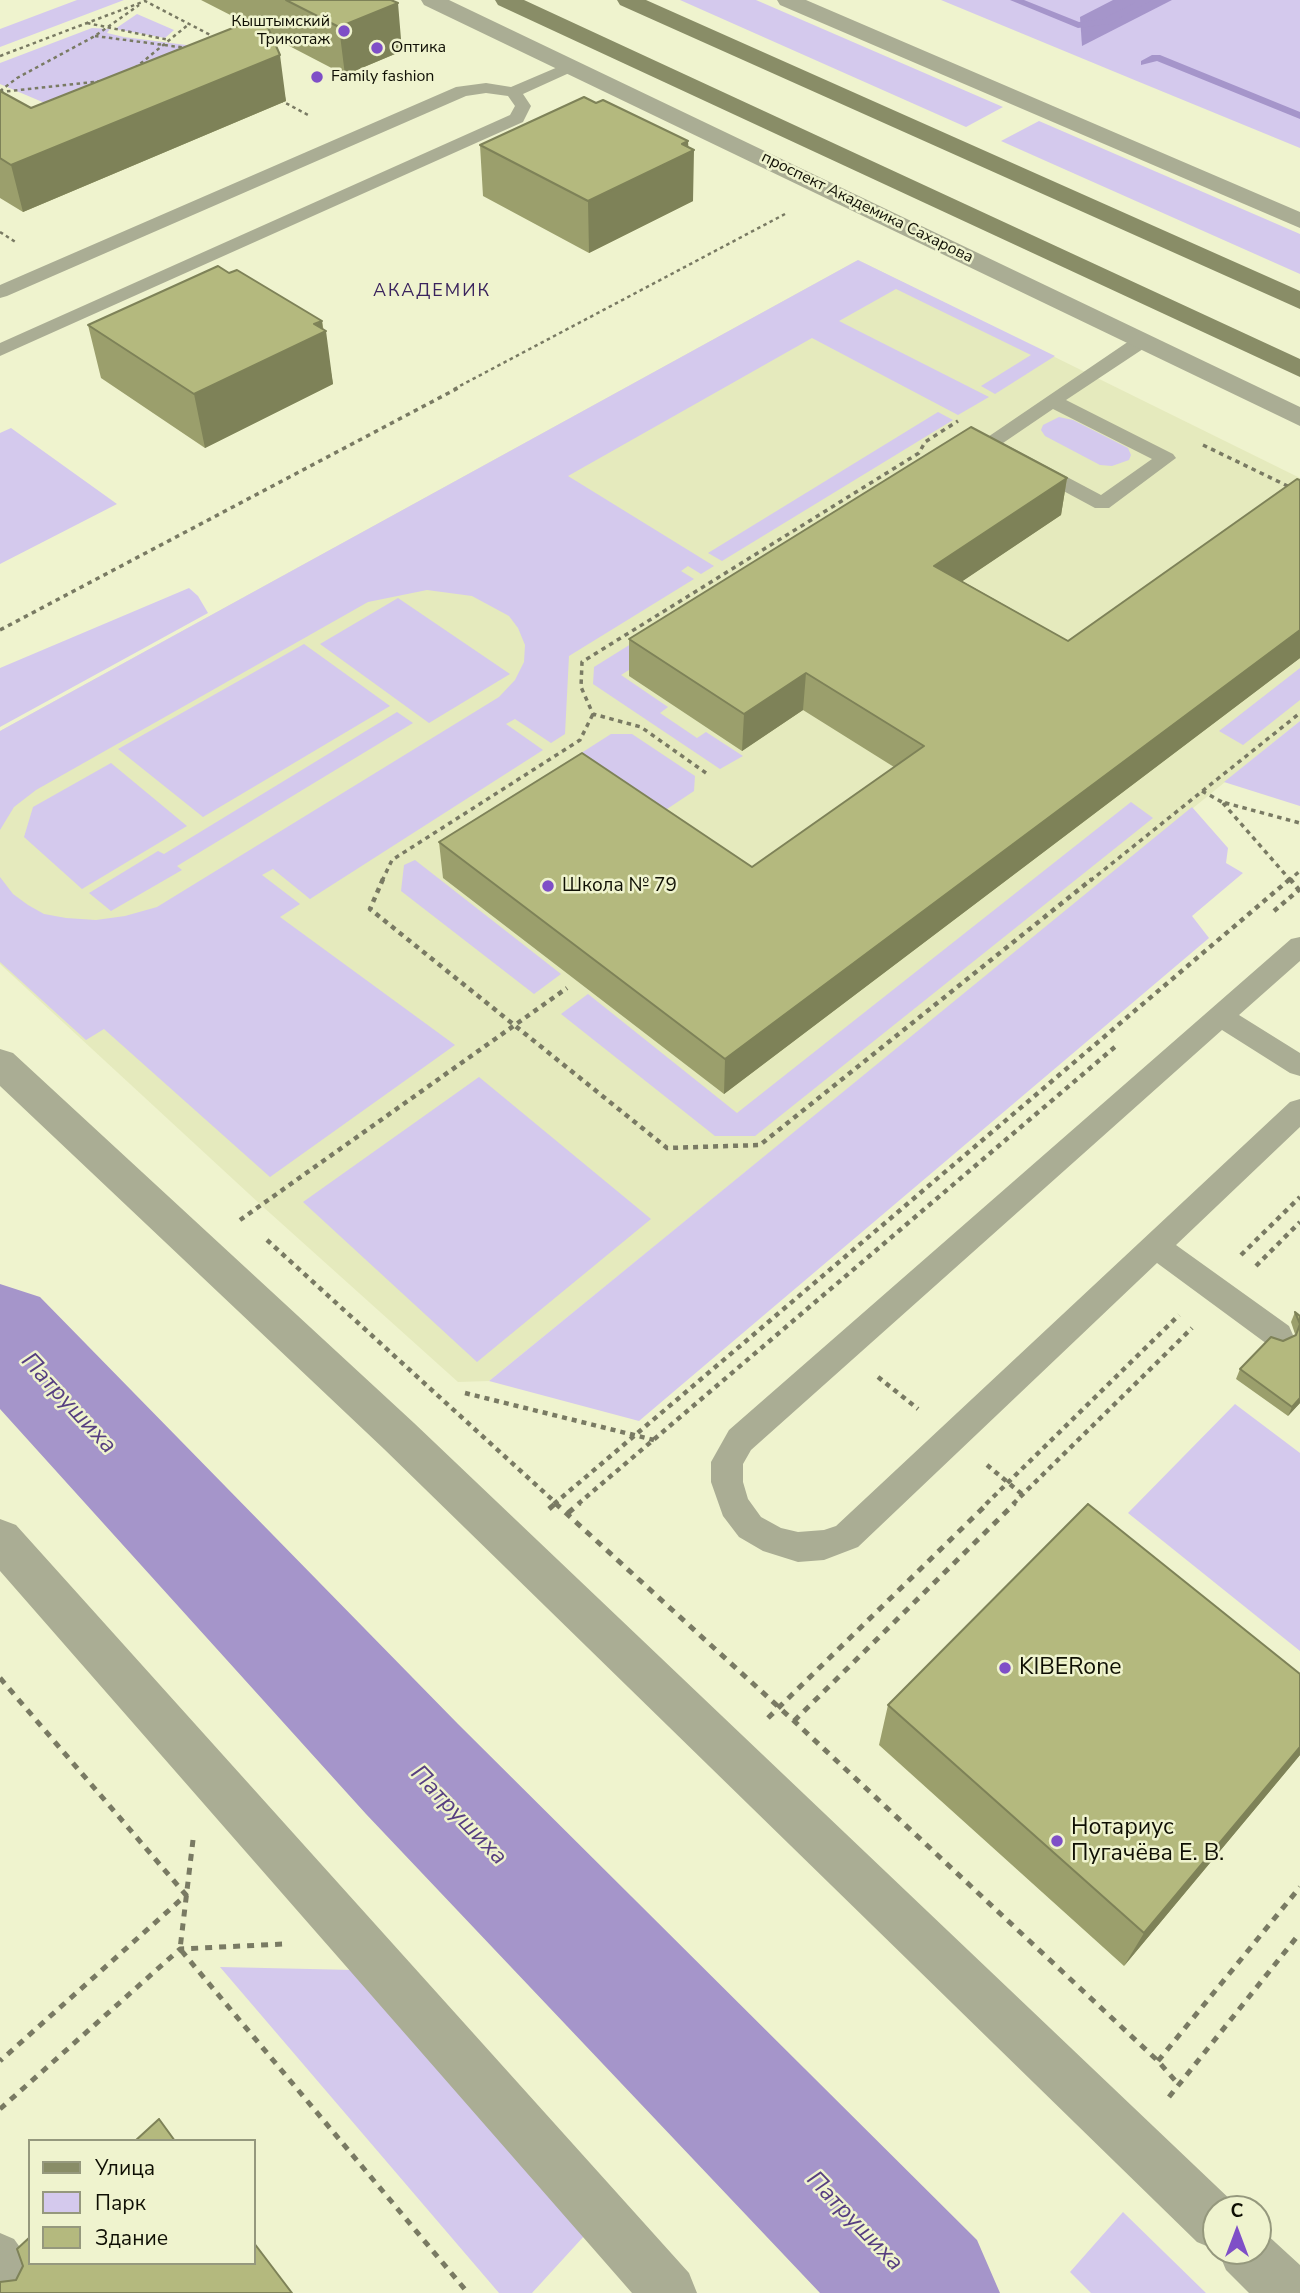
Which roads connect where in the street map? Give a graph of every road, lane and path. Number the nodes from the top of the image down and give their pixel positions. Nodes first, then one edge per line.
1 (432, 0) edge
2 (506, 0) edge
3 (628, 0) edge
4 (788, 0) edge
5 (145, 1) edge
6 (86, 23) junction
7 (189, 23) junction
8 (106, 29) junction
9 (94, 36) junction
10 (169, 40) junction
11 (224, 42) edge
12 (164, 46) junction
13 (188, 48) edge
14 (0, 55) edge
15 (572, 66) junction
16 (132, 71) edge
17 (107, 80) edge
18 (0, 92) edge
19 (513, 92) junction
20 (277, 98) dead end
21 (10, 100) edge
22 (312, 117) dead end
23 (793, 210) dead end
24 (1300, 221) edge
25 (0, 292) edge
26 (1300, 301) edge
27 (1142, 341) junction
28 (0, 350) edge
29 (1300, 369) edge
30 (1052, 401) junction
31 (968, 415) dead end
32 (1300, 418) edge
33 (0, 630) edge
34 (1300, 713) edge
35 (593, 714) junction
36 (706, 773) dead end
37 (1201, 791) junction
38 (1222, 802) junction
39 (1300, 822) edge
40 (1300, 871) edge
41 (1290, 880) junction
42 (1300, 890) edge
43 (1268, 916) dead end
44 (1300, 946) edge
45 (567, 988) edge
46 (1221, 1016) junction
47 (514, 1026) junction
48 (1123, 1040) dead end
49 (0, 1063) edge
50 (1300, 1066) edge
51 (1300, 1111) edge
52 (1300, 1197) edge
53 (243, 1218) junction
54 (1300, 1222) edge
55 (253, 1227) dead end
56 (263, 1237) dead end
57 (1157, 1247) junction
58 (198, 1250) junction
59 (1218, 1290) junction
60 (802, 1314) junction
61 (1278, 1335) dead end
62 (844, 1348) junction
63 (465, 1393) dead end
64 (636, 1435) junction
65 (954, 1438) junction
66 (655, 1440) junction
67 (1009, 1482) junction
68 (1024, 1495) junction
69 (557, 1503) junction
70 (568, 1513) junction
71 (539, 1517) dead end
72 (0, 1539) edge
73 (0, 1678) edge
74 (779, 1707) junction
75 (794, 1721) junction
76 (759, 1727) dead end
77 (202, 1767) junction
78 (1300, 1887) edge
79 (186, 1895) junction
80 (1300, 1934) edge
81 (357, 1941) junction
82 (180, 1949) junction
83 (0, 2061) edge
84 (1158, 2061) junction
85 (1179, 2085) junction
86 (1161, 2106) dead end
87 (0, 2109) edge
88 (1202, 2210) edge
89 (1260, 2265) edge
90 (468, 2293) edge
91 (669, 2293) edge
92 (1289, 2293) edge

1 - 15 street, проспект Академика Сахарова
2 - 29 street, проспект Академика Сахарова
3 - 26 street
4 - 24 street
5 - 6 path
5 - 7 path
5 - 8 path
6 - 8 path
6 - 14 path
7 - 10 path
7 - 11 path
8 - 9 path
8 - 10 path
9 - 12 path
9 - 18 path
10 - 12 path
12 - 13 path
12 - 16 path
15 - 19 lane
15 - 27 street, проспект Академика Сахарова
17 - 18 path
18 - 21 path
19 - 25 lane
19 - 28 lane
20 - 22 path
23 - 33 path
27 - 30 lane
27 - 32 street, проспект Академика Сахарова
30 - 30 lane
31 - 35 path
34 - 37 path
35 - 36 path
35 - 47 path
37 - 38 path
37 - 47 path
38 - 39 path
38 - 41 path
40 - 41 path
41 - 42 path
41 - 64 path
42 - 43 path
44 - 46 lane
45 - 47 path
46 - 50 lane
46 - 62 lane
47 - 53 path
48 - 60 path
49 - 58 street
51 - 57 lane
52 - 59 path
53 - 55 path
53 - 58 path
54 - 59 path
56 - 69 path
57 - 59 lane
57 - 65 lane
58 - 88 street
59 - 61 lane
59 - 67 path
59 - 68 path
60 - 62 path
60 - 66 path
62 - 65 path
62 - 65 lane
63 - 64 path
64 - 66 path
64 - 69 path
65 - 67 path
66 - 70 path
67 - 68 path
67 - 74 path
68 - 75 path
69 - 70 path
69 - 71 path
70 - 74 path
72 - 77 street
73 - 79 path
74 - 75 path
74 - 76 path
75 - 84 path
77 - 79 path
77 - 81 street
78 - 84 path
79 - 82 path
79 - 83 path
80 - 85 path
81 - 82 path
81 - 91 street
82 - 87 path
82 - 90 path
84 - 85 path
85 - 86 path
89 - 92 street

